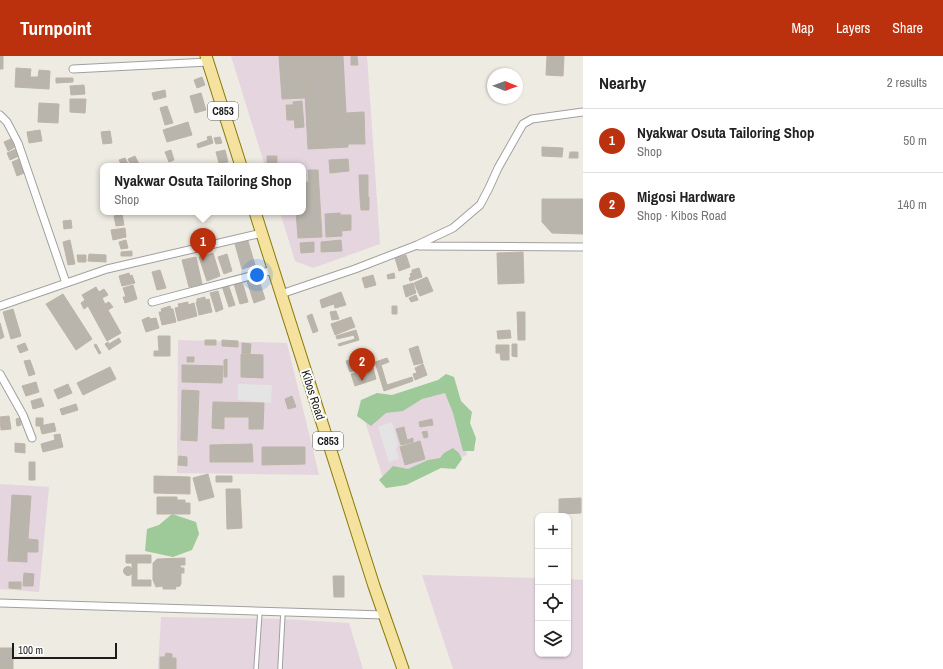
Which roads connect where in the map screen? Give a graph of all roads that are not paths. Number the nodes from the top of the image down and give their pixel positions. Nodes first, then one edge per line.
1 (207, 59) edge
2 (73, 69) dead end
3 (583, 112) edge
4 (0, 115) edge
5 (240, 163) edge
6 (256, 215) edge
7 (262, 233) junction
8 (417, 246) junction
9 (583, 247) edge
10 (273, 270) junction
11 (66, 283) junction
12 (281, 294) junction
13 (152, 302) dead end
14 (0, 306) edge
15 (0, 374) edge
16 (32, 438) dead end
17 (0, 603) edge
18 (260, 611) junction
19 (283, 612) junction
20 (384, 615) junction
21 (256, 669) edge
22 (280, 669) edge
23 (402, 669) edge

1 - 2 street
1 - 5 main road, C853
3 - 8 street
4 - 11 street
6 - 7 main road, Kibos Road / C853
7 - 10 main road, Kibos Road / C853
7 - 11 street
8 - 9 street
8 - 12 street
10 - 12 main road, Kibos Road / C853
10 - 13 street
11 - 14 street
12 - 20 main road, Kibos Road / C853
15 - 16 street
17 - 18 street
18 - 19 street
18 - 21 lane
19 - 20 street
19 - 22 lane
20 - 23 main road, Kibos Road / C853

